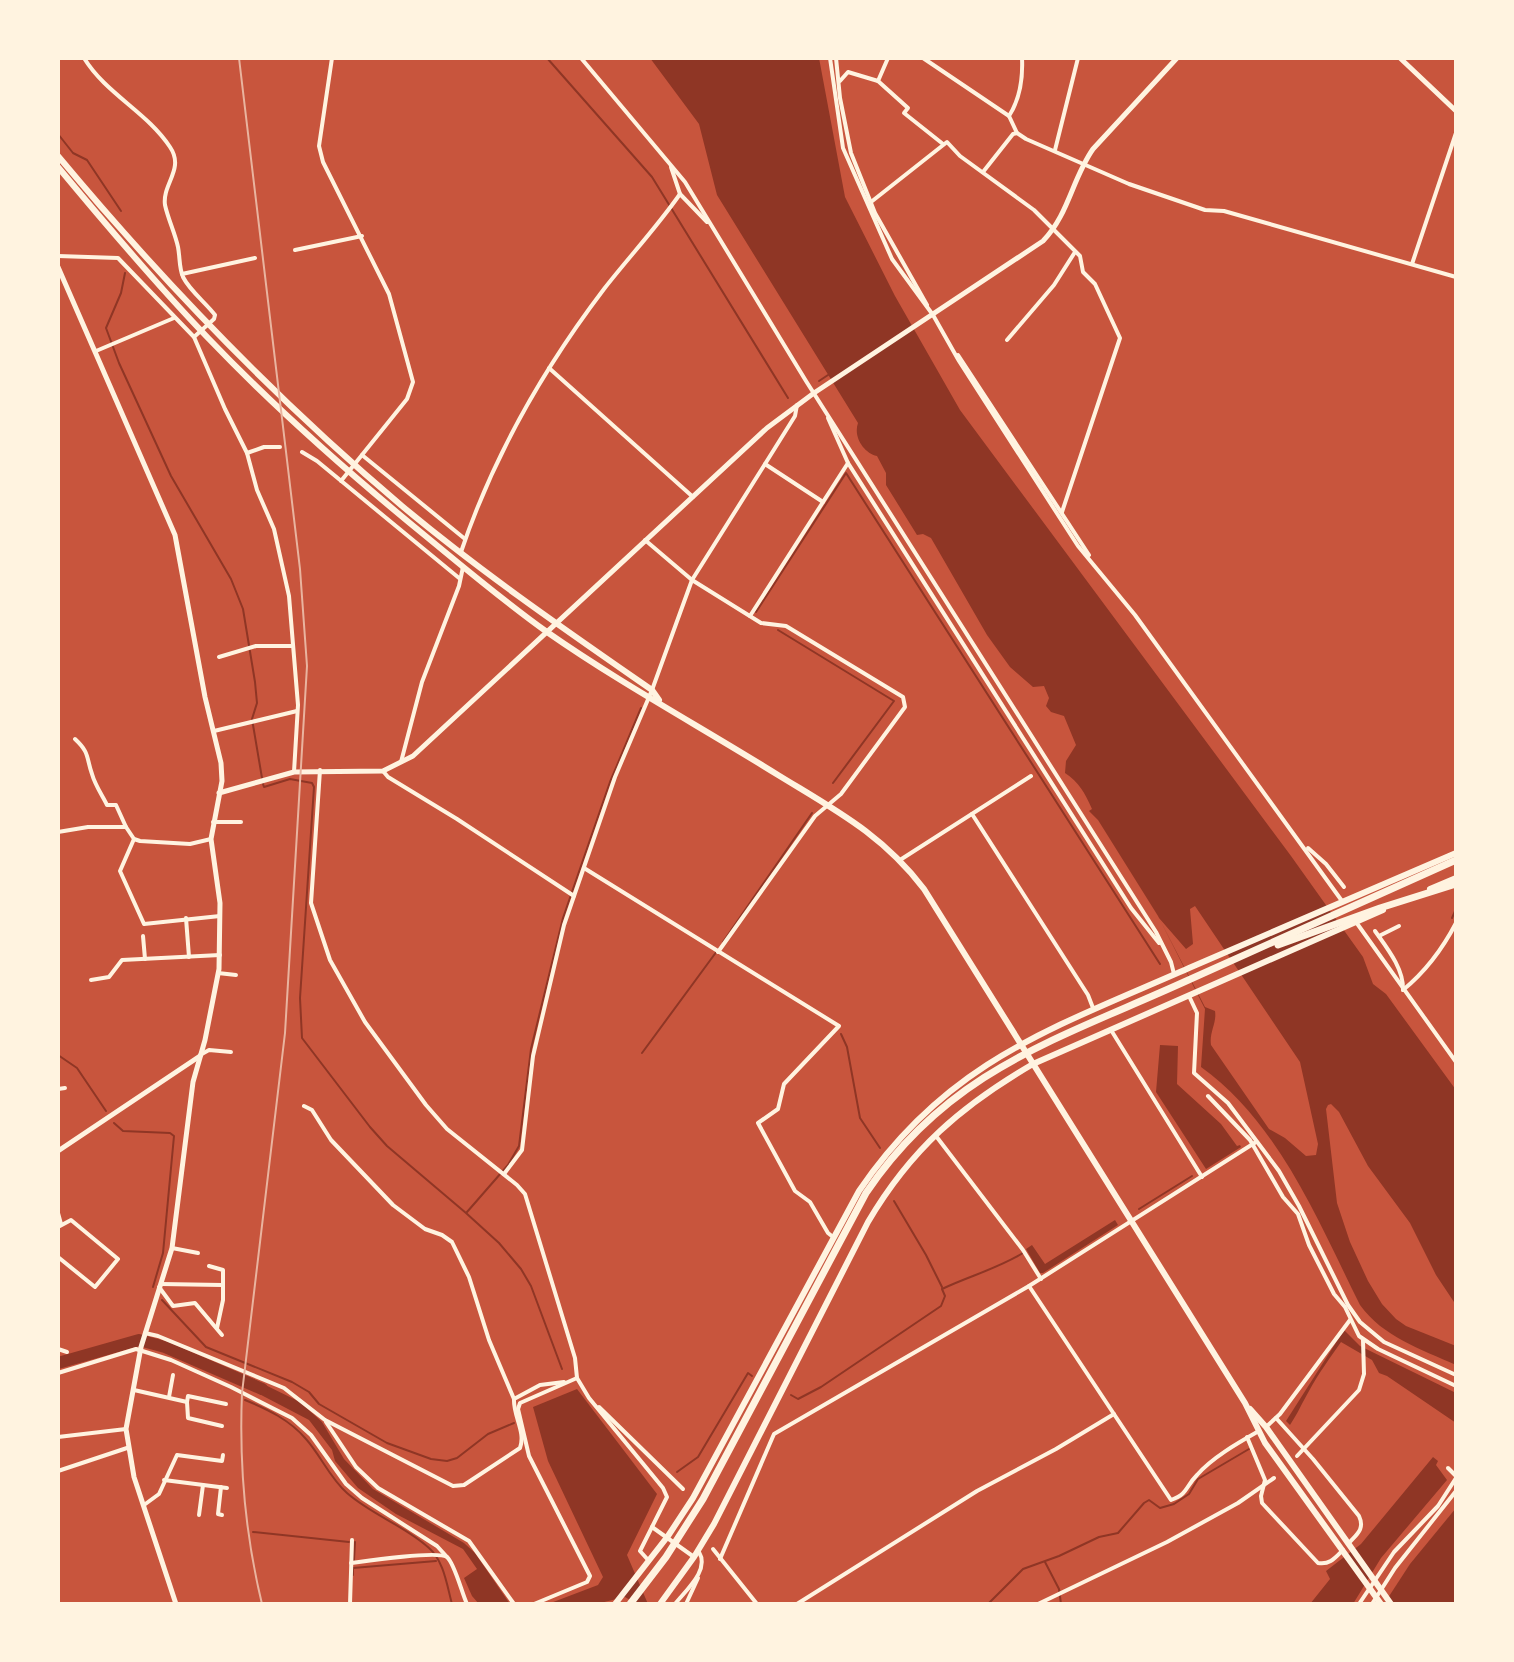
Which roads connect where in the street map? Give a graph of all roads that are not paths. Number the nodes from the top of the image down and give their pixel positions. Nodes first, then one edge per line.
1 (84, 58) edge
2 (332, 58) edge
3 (581, 58) edge
4 (833, 58) edge
5 (888, 58) edge
6 (923, 58) edge
7 (1022, 58) edge
8 (1078, 58) edge
9 (1177, 58) edge
10 (1400, 58) edge
11 (878, 81) junction
12 (840, 82) junction
13 (1456, 111) edge
14 (1009, 116) junction
15 (1017, 133) junction
16 (1456, 133) edge
17 (943, 144) junction
18 (1055, 150) junction
19 (58, 156) edge
20 (669, 161) junction
21 (1082, 165) junction
22 (58, 167) edge
23 (983, 172) junction
24 (680, 194) junction
25 (871, 202) junction
26 (873, 215) junction
27 (713, 227) junction
28 (1053, 230) junction
29 (362, 236) junction
30 (295, 250) dead end
31 (1075, 252) junction
32 (58, 256) edge
33 (255, 258) dead end
34 (1412, 264) junction
35 (58, 267) edge
36 (182, 274) junction
37 (1456, 277) edge
38 (174, 296) junction
39 (930, 317) junction
40 (174, 318) junction
41 (194, 337) junction
42 (1007, 340) dead end
43 (949, 344) junction
44 (96, 351) junction
45 (549, 368) junction
46 (816, 391) junction
47 (797, 405) junction
48 (827, 413) junction
49 (280, 447) dead end
50 (302, 452) dead end
51 (247, 453) junction
52 (362, 455) junction
53 (848, 463) junction
54 (765, 464) junction
55 (341, 481) junction
56 (693, 497) junction
57 (823, 502) junction
58 (1062, 512) junction
59 (465, 539) junction
60 (645, 540) junction
61 (461, 552) junction
62 (1090, 558) junction
63 (463, 567) junction
64 (459, 578) junction
65 (692, 580) junction
66 (750, 616) junction
67 (557, 624) junction
68 (547, 632) junction
69 (292, 646) junction
70 (219, 657) dead end
71 (650, 693) junction
72 (297, 711) junction
73 (214, 731) junction
74 (75, 739) dead end
75 (400, 764) junction
76 (320, 770) junction
77 (383, 771) junction
78 (294, 772) junction
79 (1031, 776) dead end
80 (219, 793) junction
81 (829, 805) junction
82 (972, 814) junction
83 (213, 822) junction
84 (241, 822) dead end
85 (126, 827) junction
86 (59, 834) edge
87 (134, 839) junction
88 (211, 839) junction
89 (1302, 843) junction
90 (1456, 853) edge
91 (900, 860) junction
92 (1456, 860) edge
93 (584, 868) junction
94 (1456, 881) edge
95 (1344, 887) dead end
96 (574, 896) junction
97 (1341, 902) junction
98 (220, 916) junction
99 (186, 918) junction
100 (1354, 923) junction
101 (1456, 923) edge
102 (1399, 926) dead end
103 (143, 936) dead end
104 (1162, 946) junction
105 (718, 952) junction
106 (220, 955) junction
107 (189, 957) junction
108 (145, 959) junction
109 (218, 973) junction
110 (1178, 973) junction
111 (236, 975) dead end
112 (91, 980) dead end
113 (1180, 985) junction
114 (1403, 990) junction
115 (1189, 996) junction
116 (1093, 1008) junction
117 (1111, 1029) junction
118 (1020, 1044) junction
119 (231, 1052) dead end
120 (200, 1055) junction
121 (1456, 1062) edge
122 (1033, 1064) junction
123 (65, 1088) dead end
124 (58, 1089) edge
125 (1208, 1096) dead end
126 (304, 1106) dead end
127 (934, 1134) junction
128 (1255, 1143) junction
129 (58, 1151) edge
130 (504, 1174) junction
131 (1202, 1177) junction
132 (58, 1213) edge
133 (1304, 1219) junction
134 (1132, 1221) junction
135 (59, 1226) edge
136 (833, 1237) junction
137 (172, 1248) junction
138 (198, 1253) dead end
139 (58, 1257) edge
140 (209, 1266) dead end
141 (1041, 1279) junction
142 (222, 1285) junction
143 (160, 1286) junction
144 (1029, 1286) junction
145 (1348, 1310) junction
146 (1350, 1320) junction
147 (217, 1328) junction
148 (145, 1333) junction
149 (222, 1335) dead end
150 (1363, 1342) junction
151 (141, 1348) junction
152 (58, 1349) edge
153 (67, 1352) dead end
154 (58, 1373) edge
155 (173, 1375) dead end
156 (1456, 1375) edge
157 (577, 1378) junction
158 (570, 1381) junction
159 (1456, 1386) edge
160 (134, 1390) junction
161 (169, 1397) junction
162 (589, 1398) junction
163 (514, 1399) junction
164 (187, 1402) junction
165 (1245, 1403) junction
166 (226, 1404) dead end
167 (1114, 1414) junction
168 (1276, 1418) junction
169 (325, 1420) junction
170 (222, 1426) dead end
171 (338, 1427) junction
172 (1266, 1427) junction
173 (126, 1429) junction
174 (761, 1430) junction
175 (1259, 1431) junction
176 (774, 1434) junction
177 (334, 1435) junction
178 (58, 1437) edge
179 (1247, 1437) junction
180 (127, 1448) junction
181 (1303, 1448) junction
182 (223, 1455) dead end
183 (1297, 1456) dead end
184 (1448, 1468) dead end
185 (58, 1471) edge
186 (1456, 1477) edge
187 (1274, 1478) dead end
188 (164, 1480) junction
189 (1265, 1484) junction
190 (203, 1485) junction
191 (683, 1489) dead end
192 (1456, 1491) edge
193 (144, 1505) junction
194 (199, 1515) dead end
195 (222, 1515) dead end
196 (1431, 1517) junction
197 (652, 1527) junction
198 (668, 1536) junction
199 (352, 1540) dead end
200 (713, 1549) dead end
201 (696, 1554) junction
202 (444, 1556) junction
203 (720, 1559) junction
204 (649, 1561) junction
205 (351, 1563) junction
206 (702, 1568) junction
207 (550, 1597) junction
208 (176, 1604) edge
209 (350, 1604) edge
210 (467, 1604) edge
211 (514, 1604) edge
212 (534, 1604) edge
213 (553, 1604) edge
214 (615, 1604) edge
215 (630, 1604) edge
216 (660, 1604) edge
217 (675, 1604) edge
218 (686, 1604) edge
219 (757, 1604) edge
220 (797, 1604) edge
221 (1038, 1604) edge
222 (1359, 1604) edge
223 (1372, 1604) edge
224 (1381, 1604) edge
225 (1391, 1604) edge

1 - 36 street
2 - 29 street
3 - 20 street
4 - 12 street
4 - 26 street
5 - 11 street
6 - 14 street
7 - 14 street
8 - 18 street
9 - 21 main road
10 - 13 main road
11 - 12 street
11 - 17 street
12 - 25 street
14 - 15 street
15 - 18 street
15 - 23 street
16 - 34 street
17 - 23 street
17 - 25 street
18 - 21 street
19 - 38 main road
20 - 24 street
20 - 27 street
21 - 28 main road
21 - 34 street
22 - 38 main road
23 - 28 street
24 - 27 street
24 - 45 street
25 - 26 street
26 - 39 street
27 - 46 street
28 - 31 street
28 - 39 main road
29 - 30 street
29 - 52 street
31 - 42 street
31 - 58 street
32 - 40 street
33 - 36 street
34 - 37 street
35 - 44 main road
36 - 41 street
38 - 61 main road
38 - 63 main road
39 - 43 street
39 - 46 main road
40 - 41 street
40 - 44 street
41 - 51 street
43 - 58 street
43 - 62 street
44 - 73 main road
45 - 56 street
45 - 59 street
46 - 47 main road
46 - 48 street
47 - 54 street
47 - 56 main road
48 - 53 street
48 - 104 street
49 - 51 street
50 - 55 street
51 - 69 street
52 - 55 street
52 - 59 street
53 - 57 street
53 - 104 street
54 - 57 street
54 - 65 street
55 - 64 street
56 - 60 main road
57 - 66 street
58 - 62 street
59 - 61 street
60 - 65 street
60 - 67 main road
61 - 67 main road
62 - 89 street
63 - 64 street
63 - 68 main road
64 - 75 street
65 - 66 street
65 - 71 street
66 - 81 street
67 - 68 main road
67 - 71 main road
68 - 71 main road
68 - 75 main road
69 - 70 street
69 - 72 street
71 - 81 main road
71 - 93 street
72 - 73 street
72 - 78 street
73 - 80 main road
74 - 85 street
75 - 77 main road
76 - 77 main road
76 - 78 main road
76 - 130 street
77 - 96 street
78 - 80 main road
79 - 82 street
80 - 83 main road
81 - 91 main road
81 - 105 street
82 - 91 street
82 - 116 street
83 - 84 street
83 - 88 main road
85 - 86 street
85 - 87 street
87 - 88 street
87 - 99 street
88 - 98 main road
89 - 95 street
89 - 97 street
90 - 97 main road
91 - 118 main road
92 - 113 highway
93 - 96 street
93 - 105 street
94 - 100 main road
94 - 113 highway
96 - 130 street
97 - 110 main road
98 - 99 street
98 - 106 main road
99 - 107 street
100 - 114 street
100 - 115 main road
101 - 114 street
102 - 114 street
103 - 108 street
104 - 110 street
105 - 136 street
106 - 107 street
106 - 109 main road
107 - 108 street
108 - 112 street
109 - 111 street
109 - 120 main road
110 - 116 main road
113 - 215 highway
114 - 121 street
115 - 117 main road
115 - 128 street
116 - 118 main road
117 - 122 main road
117 - 131 street
118 - 122 main road
118 - 136 main road
119 - 120 street
120 - 129 main road
120 - 137 main road
122 - 127 main road
122 - 134 main road
123 - 124 street
125 - 128 street
126 - 163 street
127 - 141 street
127 - 174 main road
128 - 131 street
128 - 133 street
128 - 133 street
130 - 157 street
131 - 134 street
132 - 135 street
133 - 145 street
134 - 141 street
134 - 165 main road
135 - 139 street
136 - 198 main road
137 - 138 street
137 - 143 main road
140 - 142 street
141 - 144 street
142 - 143 street
142 - 147 street
143 - 147 street
143 - 148 main road
144 - 167 street
144 - 176 street
145 - 146 street
145 - 156 street
146 - 150 street
146 - 168 street
147 - 149 street
148 - 151 main road
148 - 169 street
150 - 159 street
150 - 181 street
151 - 154 street
151 - 160 main road
151 - 202 street
152 - 153 street
155 - 161 street
157 - 158 street
157 - 162 street
158 - 163 street
158 - 207 street
160 - 161 street
160 - 173 main road
161 - 164 street
162 - 191 street
162 - 197 street
163 - 171 street
164 - 166 street
164 - 170 street
165 - 172 main road
165 - 175 main road
167 - 179 street
167 - 220 street
168 - 172 street
168 - 181 street
169 - 171 street
169 - 177 street
171 - 177 street
172 - 225 main road
173 - 178 street
173 - 180 main road
174 - 176 street
174 - 201 main road
175 - 179 street
175 - 224 main road
176 - 203 street
177 - 211 street
179 - 189 street
180 - 185 street
180 - 193 main road
181 - 183 street
181 - 189 street
182 - 188 street
184 - 186 street
186 - 196 street
187 - 189 street
188 - 190 street
188 - 193 street
189 - 221 street
190 - 194 street
190 - 195 street
192 - 196 street
193 - 208 main road
196 - 222 street
196 - 223 street
197 - 198 street
197 - 204 street
198 - 201 street
198 - 204 main road
199 - 205 street
200 - 203 street
201 - 206 street
201 - 216 main road
202 - 205 street
202 - 210 street
203 - 219 street
204 - 214 main road
205 - 209 street
206 - 217 street
206 - 218 street
207 - 212 street
207 - 213 street

